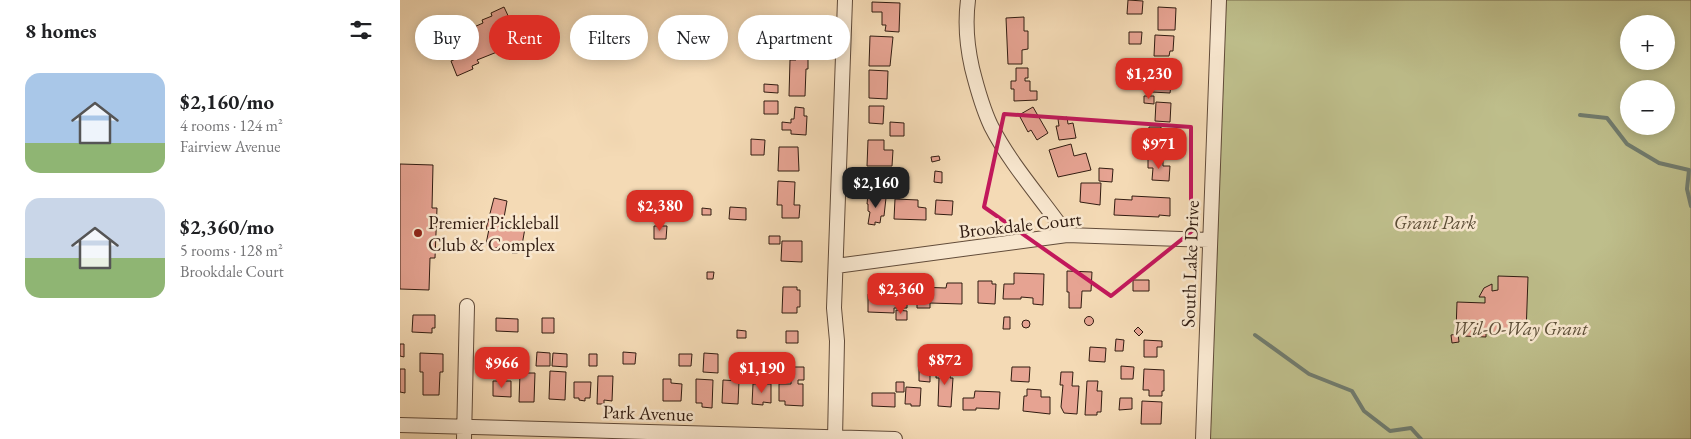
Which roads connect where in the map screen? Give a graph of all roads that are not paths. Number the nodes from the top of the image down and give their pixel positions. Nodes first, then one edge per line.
1 (845, 0) edge
2 (968, 0) edge
3 (1218, 0) edge
4 (1066, 235) junction
5 (1209, 240) junction
6 (836, 266) junction
7 (467, 306) dead end
8 (400, 425) edge
9 (464, 433) edge
10 (835, 438) edge
11 (894, 439) edge
12 (1203, 439) edge

1 - 6 street
2 - 4 street
3 - 5 street, South Lake Drive
4 - 5 street, Brookdale Court
4 - 6 street, Brookdale Court
5 - 12 street, South Lake Drive
6 - 10 street
7 - 9 street
8 - 9 street, Park Avenue
9 - 10 street, Park Avenue
10 - 11 street, Park Avenue

